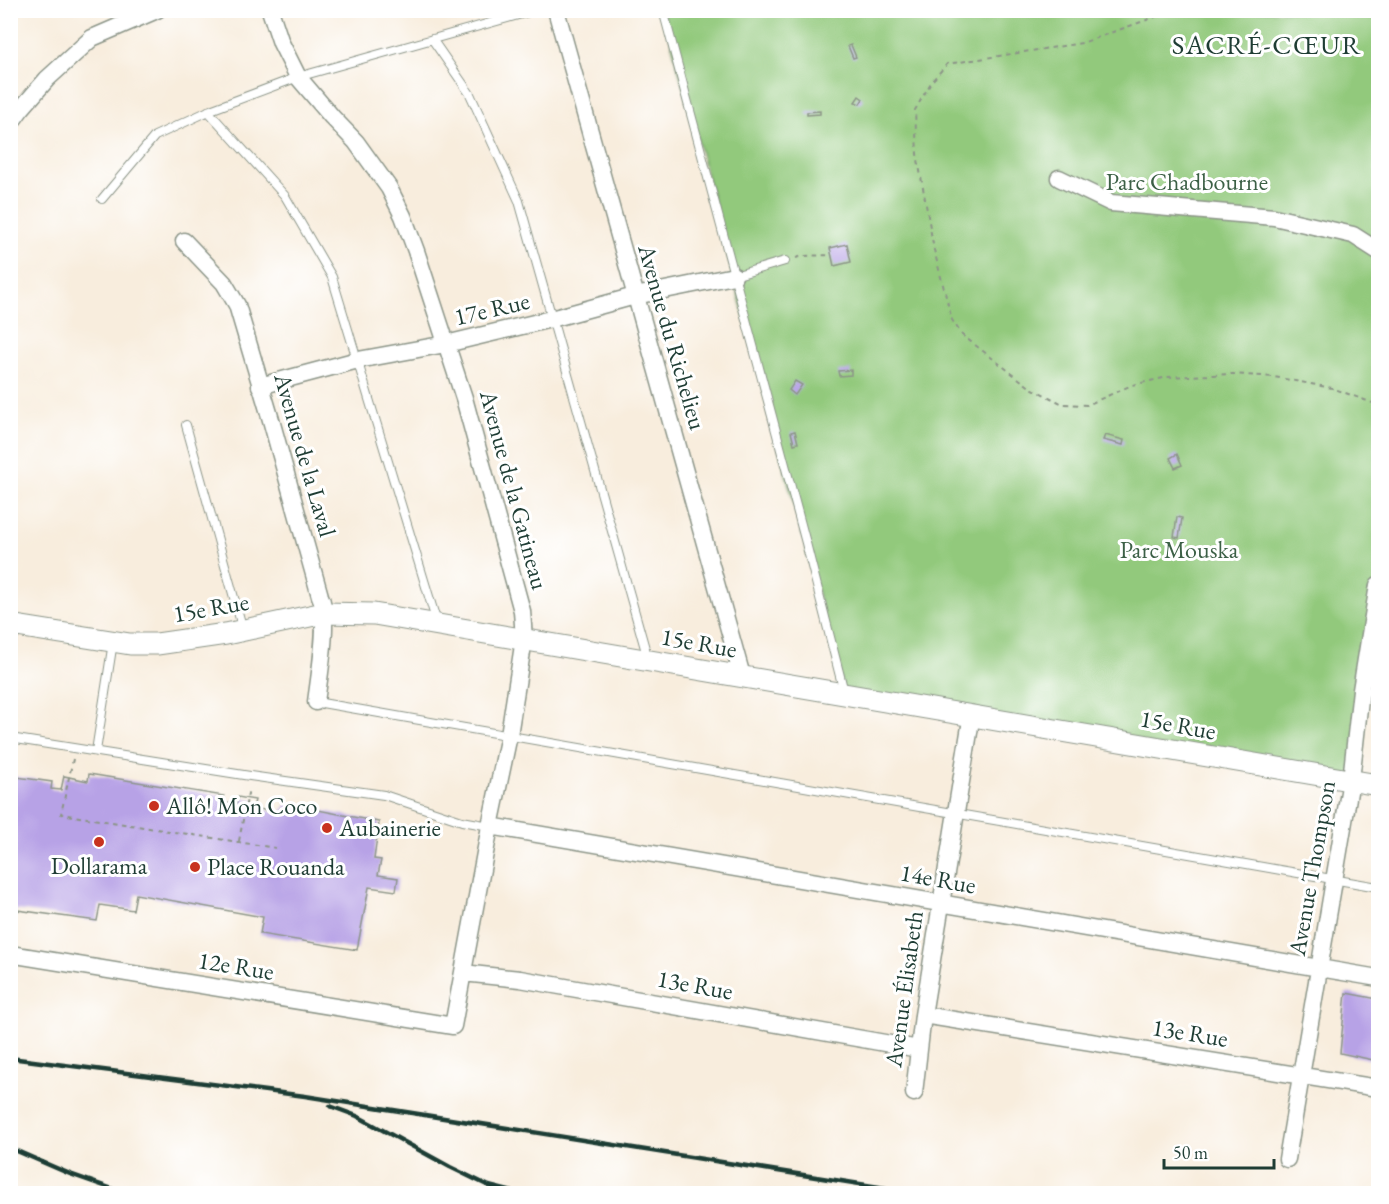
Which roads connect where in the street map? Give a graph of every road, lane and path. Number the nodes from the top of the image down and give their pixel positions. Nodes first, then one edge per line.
1 (157, 10) edge
2 (270, 10) edge
3 (536, 10) edge
4 (556, 10) edge
5 (663, 10) edge
6 (1165, 10) edge
7 (432, 39) junction
8 (298, 77) junction
9 (208, 111) junction
10 (10, 124) edge
11 (1059, 178) dead end
12 (102, 199) dead end
13 (184, 241) dead end
14 (1378, 251) edge
15 (832, 255) dead end
16 (802, 256) dead end
17 (785, 261) dead end
18 (734, 276) junction
19 (635, 296) junction
20 (551, 320) junction
21 (446, 344) junction
22 (358, 360) junction
23 (260, 386) junction
24 (1378, 405) edge
25 (186, 425) dead end
26 (1378, 585) edge
27 (324, 613) junction
28 (438, 624) junction
29 (10, 625) edge
30 (243, 630) junction
31 (524, 639) junction
32 (113, 642) junction
33 (648, 660) junction
34 (742, 676) junction
35 (1361, 690) junction
36 (844, 692) junction
37 (1378, 693) edge
38 (316, 702) joint
39 (972, 714) junction
40 (509, 735) junction
41 (10, 738) edge
42 (75, 748) junction
43 (96, 751) junction
44 (250, 776) junction
45 (1351, 780) junction
46 (1378, 785) edge
47 (956, 813) junction
48 (490, 826) junction
49 (239, 841) junction
50 (276, 848) dead end
51 (1335, 879) junction
52 (1378, 887) edge
53 (941, 904) junction
54 (10, 954) edge
55 (1319, 968) junction
56 (463, 973) junction
57 (1378, 978) edge
58 (922, 1015) junction
59 (453, 1026) joint
60 (918, 1049) junction
61 (1301, 1075) junction
62 (1378, 1088) edge
63 (914, 1093) dead end
64 (1287, 1159) dead end

1 - 10 street
2 - 8 street, Avenue de la Gatineau
3 - 7 lane
4 - 19 street, Avenue du Richelieu
5 - 18 lane
6 - 24 path
7 - 8 lane
7 - 20 lane
8 - 9 lane
8 - 21 street, Avenue de la Gatineau
9 - 12 lane
9 - 22 lane
11 - 14 street
13 - 23 street, Avenue de la Laval
15 - 16 path
17 - 18 lane
18 - 19 street, 17e Rue
18 - 36 lane
19 - 20 street, 17e Rue
19 - 34 street, Avenue du Richelieu
20 - 21 street, 17e Rue
20 - 33 lane
21 - 22 street, 17e Rue
21 - 31 street, Avenue de la Gatineau
22 - 23 street, 17e Rue
22 - 28 lane
23 - 27 street, Avenue de la Laval
25 - 30 lane
26 - 35 street, Avenue Thompson
27 - 28 street, 15e Rue
27 - 30 street, 15e Rue
27 - 38 street, Avenue de la Laval
28 - 31 street, 15e Rue
29 - 32 street, 15e Rue
30 - 32 street, 15e Rue
31 - 33 street, 15e Rue
31 - 40 street, Avenue de la Gatineau
32 - 43 lane
33 - 34 street, 15e Rue
34 - 36 street, 15e Rue
35 - 37 lane
35 - 45 street, Avenue Thompson
36 - 39 street, 15e Rue
38 - 40 lane
39 - 45 street, 15e Rue
39 - 47 street, Avenue Élisabeth
40 - 47 lane
40 - 48 street, Avenue de la Gatineau
41 - 42 lane
42 - 43 lane
42 - 49 path
43 - 44 lane
44 - 48 lane
44 - 49 path
45 - 46 street, 15e Rue
45 - 51 street, Avenue Thompson
47 - 51 lane
47 - 53 street, Avenue Élisabeth
48 - 53 street, 14e Rue
48 - 56 street, Avenue de la Gatineau
49 - 50 path
51 - 52 lane
51 - 55 street, Avenue Thompson
53 - 55 street, 14e Rue
53 - 58 street, Avenue Élisabeth
54 - 59 street, 12e Rue
55 - 57 street, 14e Rue
55 - 61 street, Avenue Thompson
56 - 59 street, Avenue de la Gatineau
56 - 60 street, 13e Rue
58 - 60 street, Avenue Élisabeth
58 - 61 street, 13e Rue
60 - 63 street, Avenue Élisabeth
61 - 62 street, 13e Rue
61 - 64 street, Avenue Thompson

